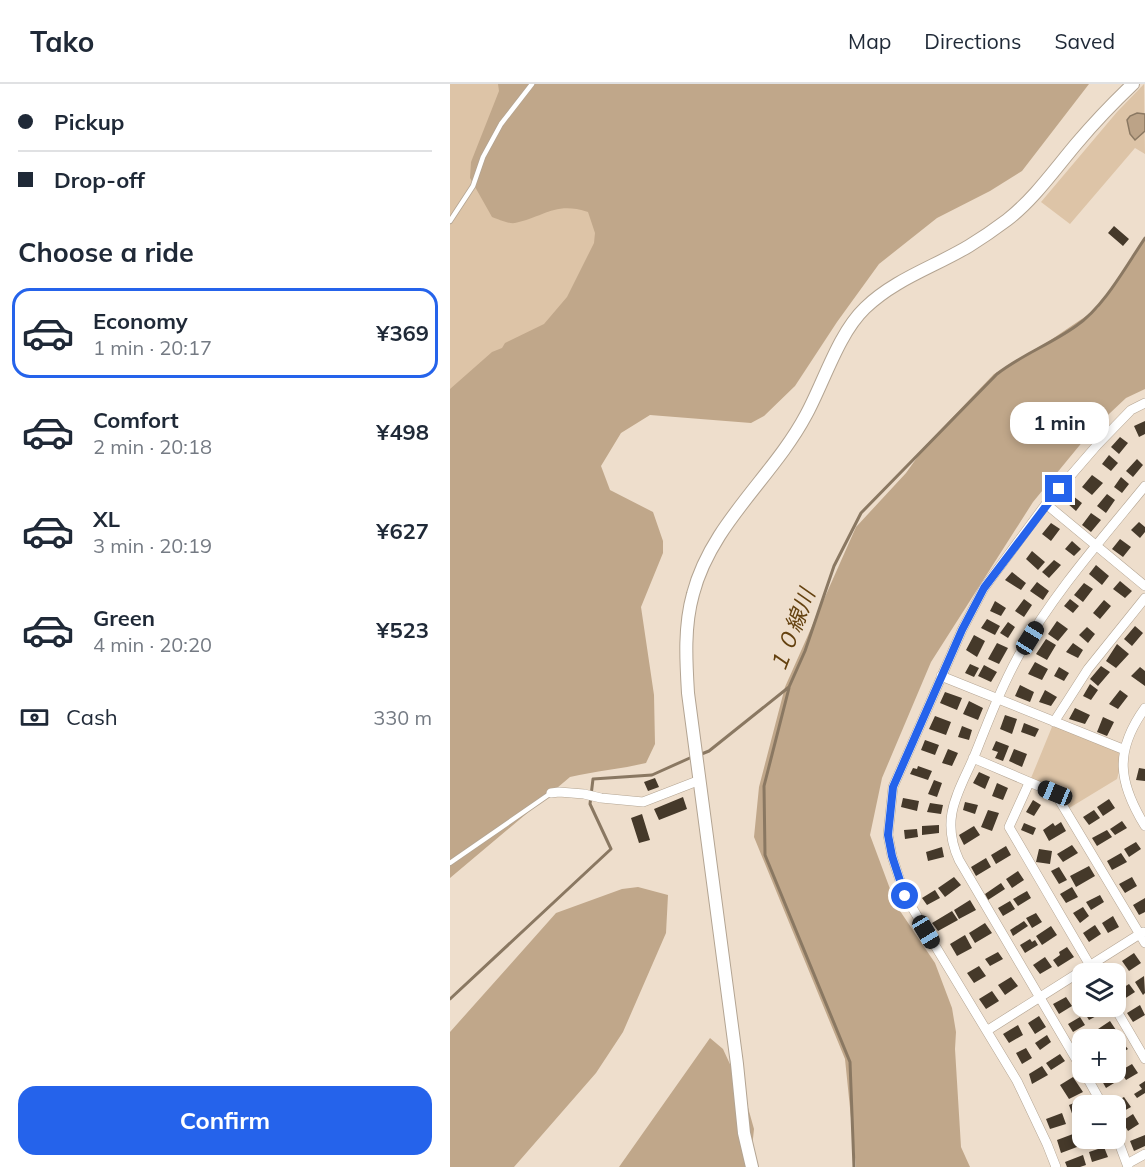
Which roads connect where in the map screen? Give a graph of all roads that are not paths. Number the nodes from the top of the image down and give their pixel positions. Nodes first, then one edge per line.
1 (532, 84) edge
2 (1133, 84) edge
3 (450, 221) edge
4 (1145, 403) edge
5 (1145, 486) edge
6 (1046, 504) junction
7 (1096, 546) junction
8 (1145, 586) edge
9 (1145, 598) edge
10 (941, 676) junction
11 (998, 699) junction
12 (1145, 708) edge
13 (1054, 722) junction
14 (1125, 750) junction
15 (973, 758) junction
16 (699, 780) junction
17 (1029, 783) junction
18 (551, 793) joint
19 (1145, 826) edge
20 (450, 863) edge
21 (1143, 936) edge
22 (1089, 963) edge
23 (1102, 963) edge
24 (1072, 980) edge
25 (1039, 997) junction
26 (1120, 1017) edge
27 (988, 1030) junction
28 (1072, 1053) edge
29 (1145, 1059) edge
30 (1121, 1149) edge
31 (1145, 1154) edge
32 (1127, 1166) edge
33 (752, 1167) edge
34 (1056, 1167) edge

1 - 3 lane
2 - 16 street
4 - 6 street
5 - 7 street
6 - 7 street
6 - 10 street
7 - 8 street
7 - 11 street
9 - 13 street
10 - 11 street
10 - 27 street
11 - 13 street
11 - 15 street
12 - 14 street
13 - 14 street
14 - 19 street
15 - 17 street
15 - 25 street
16 - 18 street
16 - 33 street
17 - 21 street
17 - 22 street
18 - 20 lane
21 - 23 street
24 - 25 street
25 - 27 street
25 - 28 street
26 - 29 street
27 - 34 street
30 - 32 street
31 - 32 street

